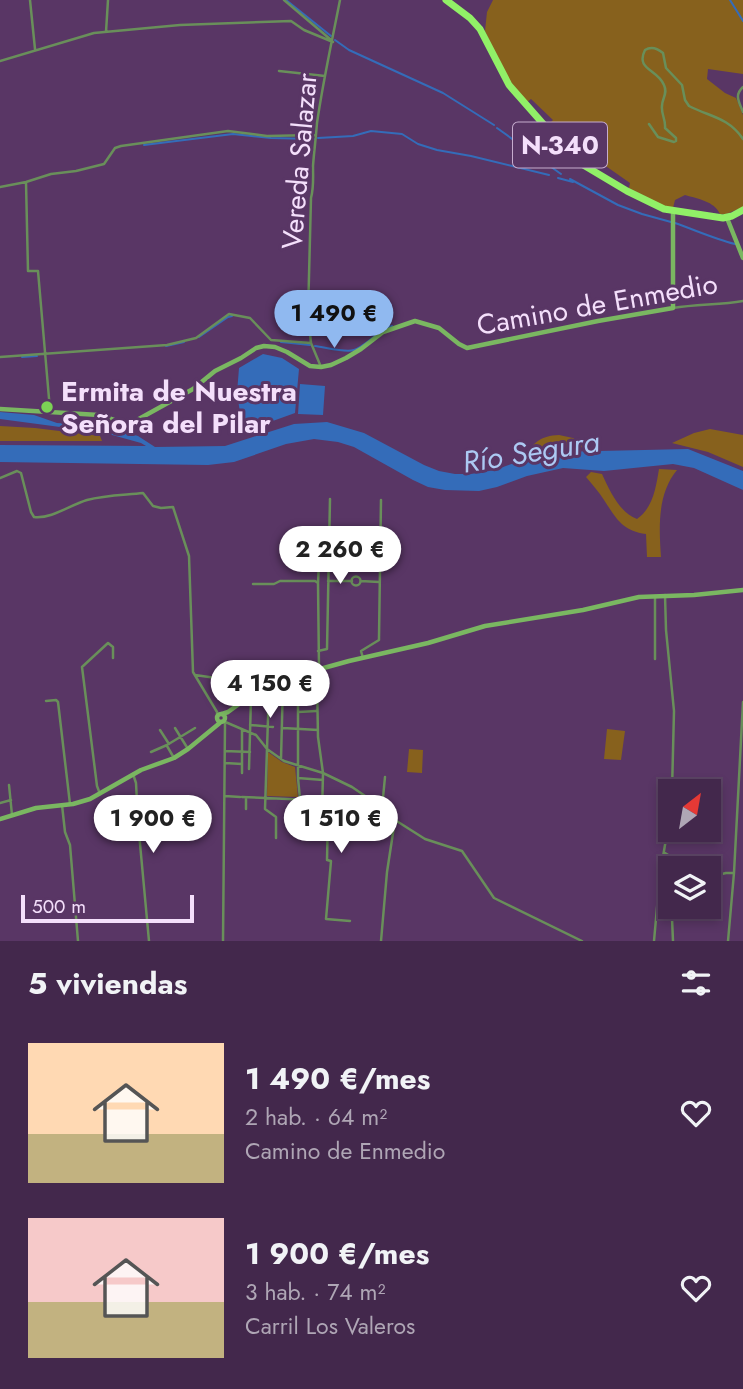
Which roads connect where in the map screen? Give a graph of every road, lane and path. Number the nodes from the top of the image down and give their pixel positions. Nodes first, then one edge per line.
1 (30, 0) edge
2 (108, 0) edge
3 (284, 0) edge
4 (340, 0) edge
5 (446, 0) edge
6 (106, 32) junction
7 (333, 41) junction
8 (35, 51) junction
9 (0, 61) edge
10 (279, 71) dead end
11 (325, 76) junction
12 (743, 87) edge
13 (743, 112) edge
14 (649, 124) dead end
15 (316, 135) junction
16 (743, 139) edge
17 (26, 182) junction
18 (0, 187) edge
19 (673, 212) junction
20 (740, 212) edge
21 (718, 217) junction
22 (727, 217) junction
23 (731, 228) junction
24 (743, 258) edge
25 (743, 301) edge
26 (673, 308) junction
27 (311, 343) junction
28 (46, 354) junction
29 (0, 357) edge
30 (321, 367) junction
31 (0, 409) edge
32 (50, 414) junction
33 (16, 465) dead end
34 (17, 471) junction
35 (0, 478) edge
36 (330, 499) dead end
37 (381, 500) dead end
38 (329, 538) junction
39 (381, 540) junction
40 (319, 562) dead end
41 (328, 580) junction
42 (352, 581) junction
43 (361, 581) junction
44 (380, 582) junction
45 (318, 583) junction
46 (253, 584) dead end
47 (741, 589) edge
48 (665, 595) junction
49 (655, 596) junction
50 (413, 647) junction
51 (318, 651) junction
52 (113, 658) dead end
53 (363, 658) junction
54 (655, 659) dead end
55 (317, 674) junction
56 (195, 675) junction
57 (298, 677) junction
58 (283, 682) junction
59 (267, 687) junction
60 (251, 698) junction
61 (46, 701) dead end
62 (743, 702) edge
63 (317, 711) junction
64 (298, 712) junction
65 (222, 719) junction
66 (250, 725) junction
67 (271, 727) junction
68 (195, 728) dead end
69 (282, 728) junction
70 (299, 728) junction
71 (175, 729) dead end
72 (242, 729) junction
73 (160, 730) dead end
74 (318, 730) junction
75 (249, 732) junction
76 (180, 737) junction
77 (168, 745) junction
78 (267, 749) junction
79 (188, 750) junction
80 (225, 751) junction
81 (151, 752) dead end
82 (242, 752) junction
83 (250, 752) junction
84 (174, 758) junction
85 (281, 758) junction
86 (225, 763) junction
87 (242, 764) junction
88 (298, 766) junction
89 (249, 769) dead end
90 (242, 773) dead end
91 (323, 773) junction
92 (133, 774) junction
93 (386, 777) dead end
94 (298, 778) junction
95 (672, 779) edge
96 (323, 780) junction
97 (9, 785) dead end
98 (100, 794) junction
99 (225, 796) junction
100 (243, 797) junction
101 (265, 798) junction
102 (300, 799) junction
103 (11, 800) junction
104 (322, 800) junction
105 (332, 801) dead end
106 (0, 803) edge
107 (71, 804) junction
108 (62, 805) junction
109 (246, 808) dead end
110 (382, 808) junction
111 (12, 815) junction
112 (0, 819) edge
113 (395, 820) junction
114 (276, 838) dead end
115 (666, 842) edge
116 (665, 853) junction
117 (664, 856) edge
118 (670, 856) edge
119 (734, 873) junction
120 (721, 874) edge
121 (658, 896) edge
122 (672, 919) edge
123 (350, 921) dead end
124 (78, 941) edge
125 (149, 941) edge
126 (223, 941) edge
127 (381, 941) edge
128 (582, 941) edge
129 (654, 941) edge
130 (673, 941) edge
131 (728, 941) edge

1 - 8 street
2 - 6 street
3 - 7 street
4 - 7 street, Vereda Salazar
5 - 19 highway, N-340
6 - 7 street
6 - 8 street
7 - 11 street, Vereda Salazar
8 - 9 street
10 - 11 street
11 - 15 street, Vereda Salazar
12 - 13 street
14 - 16 street
15 - 17 street
15 - 27 street, Vereda Salazar
17 - 18 street
17 - 28 street
19 - 21 highway, N-340
19 - 26 main road
20 - 22 highway, N-340
20 - 23 main road
21 - 22 highway, N-340
21 - 23 main road
22 - 23 main road
23 - 24 main road
25 - 26 street, Camino de Enmedio
26 - 30 main road, Camino de Enmedio
27 - 28 street
27 - 30 street, Vereda Salazar
28 - 29 street
28 - 32 street
30 - 32 main road
31 - 32 main road
33 - 34 street
34 - 35 street
34 - 56 street
36 - 38 street
37 - 39 street
38 - 39 street
38 - 41 street
39 - 44 street
40 - 45 street
41 - 42 street
41 - 51 street
42 - 43 street
42 - 43 street
43 - 44 street
44 - 53 street
45 - 46 street
45 - 51 street
47 - 48 main road
48 - 49 main road
48 - 95 street
49 - 50 main road
49 - 54 street
50 - 53 main road
50 - 55 main road
51 - 55 street
52 - 98 street
53 - 55 main road
55 - 57 main road
55 - 59 main road
55 - 63 street
56 - 59 street
56 - 65 street
57 - 58 main road
57 - 64 street
58 - 59 main road
58 - 69 street
59 - 60 main road
59 - 65 main road
59 - 67 street
60 - 65 main road
60 - 66 street
61 - 107 street
62 - 119 street
63 - 64 street
63 - 74 street
64 - 70 street
65 - 72 street
65 - 79 main road
65 - 80 street
66 - 67 street
66 - 75 street
67 - 78 street
68 - 76 street
69 - 70 street
69 - 85 street
70 - 74 street
70 - 88 street
71 - 76 street
72 - 75 street
72 - 82 street
73 - 77 street
74 - 91 street
75 - 78 street
75 - 83 street
76 - 77 street
76 - 79 street
77 - 81 street
77 - 84 street
78 - 85 street
78 - 101 street
79 - 84 main road
80 - 82 street
80 - 86 street
82 - 83 street
82 - 87 street
83 - 89 street
84 - 92 main road
85 - 88 street
86 - 87 street
86 - 99 street
87 - 90 street
88 - 91 street
88 - 94 street
91 - 96 street
91 - 110 street
92 - 98 main road
92 - 125 street
93 - 110 street
94 - 96 street
94 - 102 street
96 - 104 street
97 - 103 street
98 - 107 main road
99 - 100 street
99 - 126 street
100 - 101 street
100 - 109 street
101 - 102 street
101 - 114 street
102 - 104 street
103 - 106 street
103 - 111 street
104 - 105 street
104 - 123 street
107 - 108 main road
108 - 111 main road
108 - 124 street
110 - 113 street
111 - 112 main road
113 - 127 street
113 - 128 street
115 - 116 street
116 - 117 street
116 - 118 street
119 - 120 street
119 - 131 street
121 - 129 street
122 - 130 street

